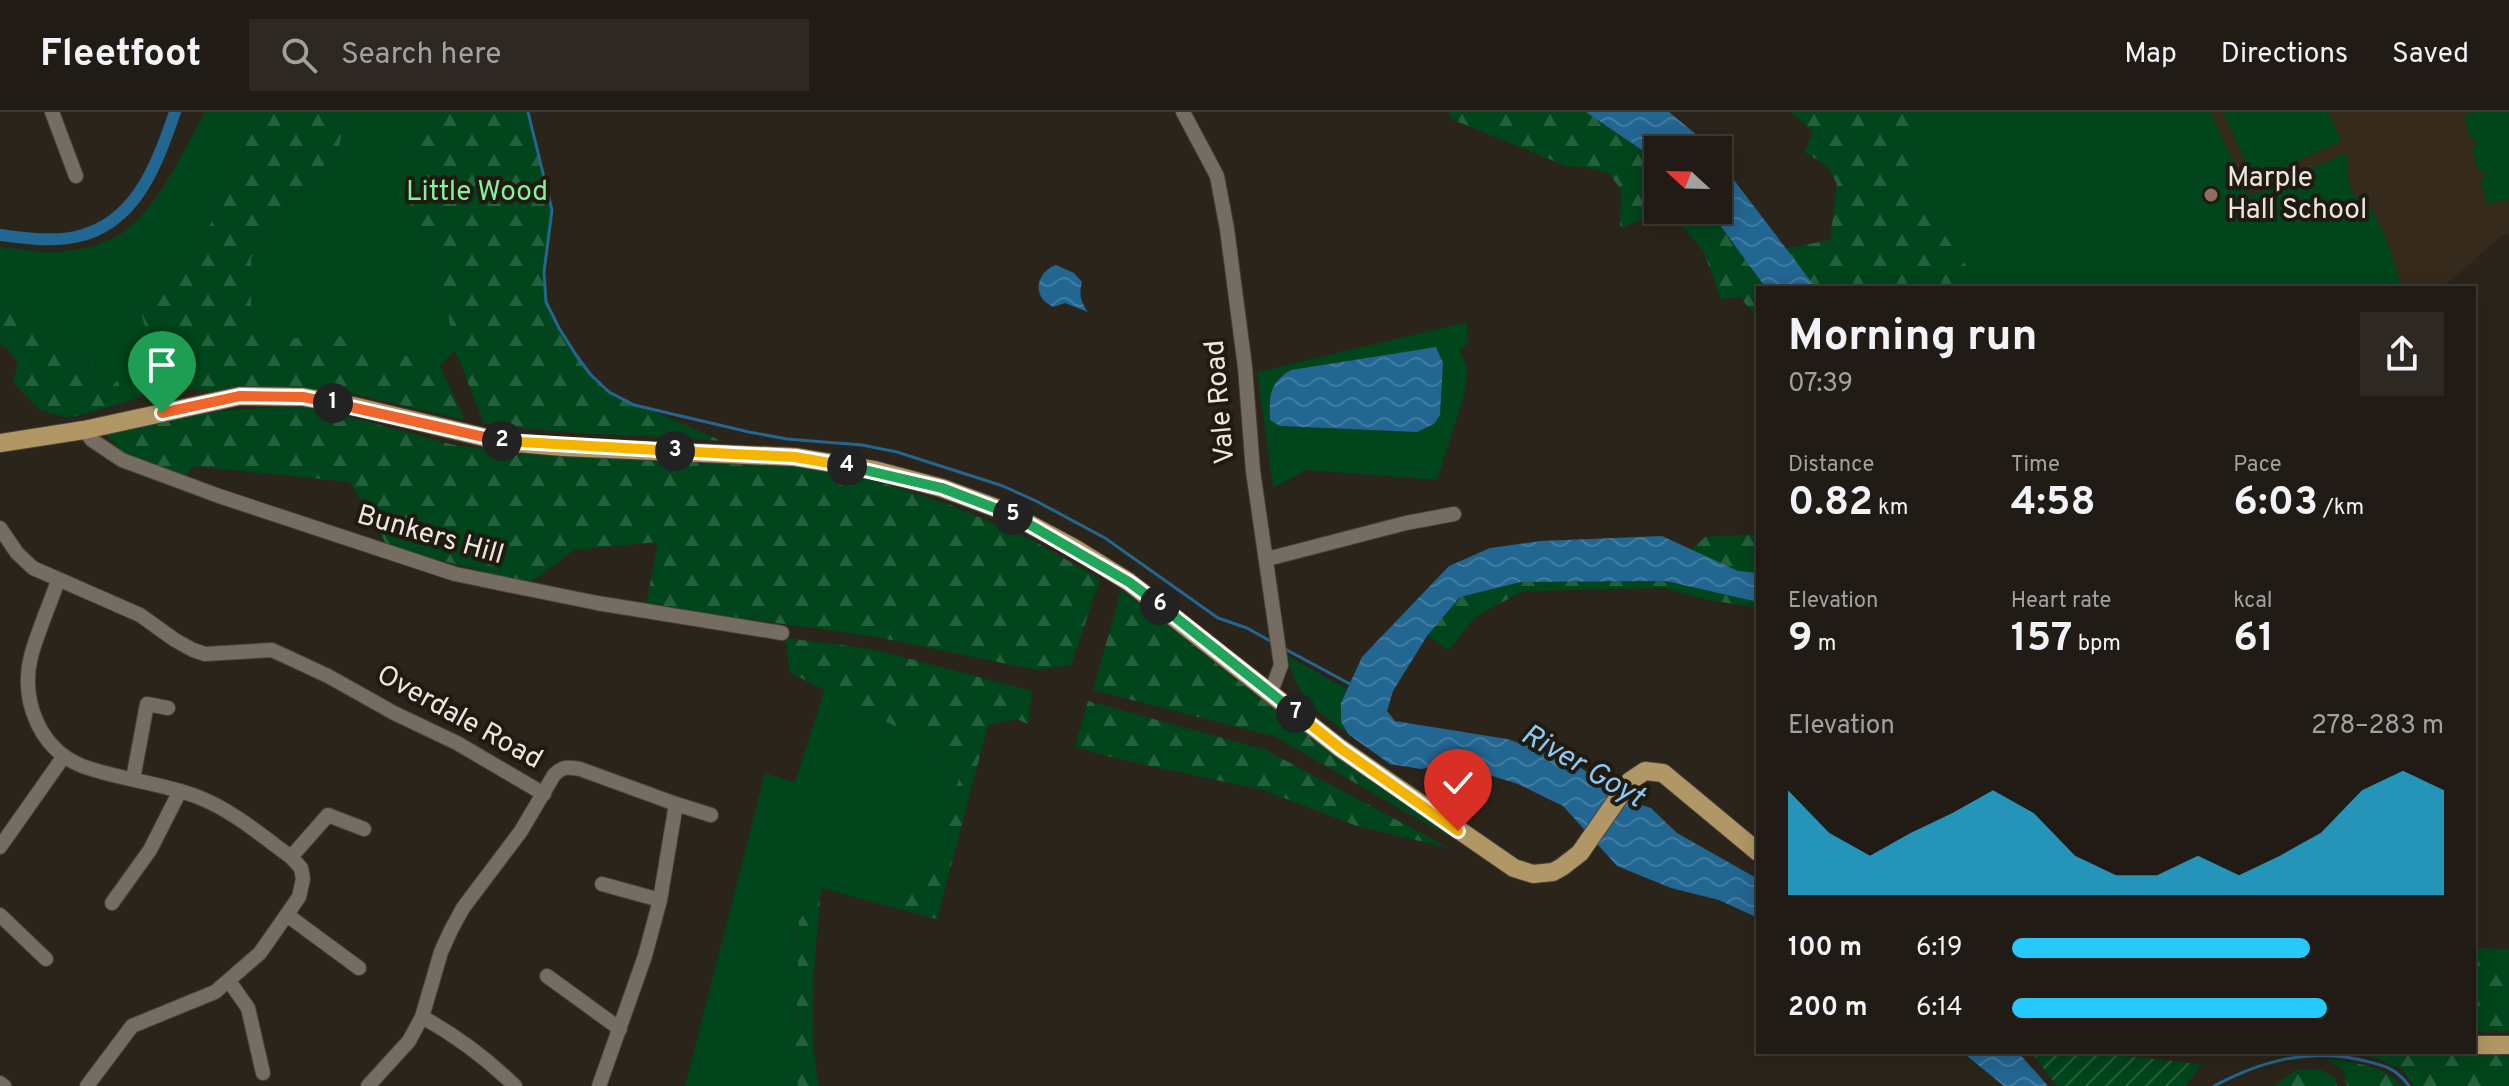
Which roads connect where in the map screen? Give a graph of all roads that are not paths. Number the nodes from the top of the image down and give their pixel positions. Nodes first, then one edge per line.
1 (52, 112) edge
2 (1183, 112) edge
3 (76, 176) dead end
4 (84, 430) junction
5 (0, 443) edge
6 (1454, 514) dead end
7 (0, 528) edge
8 (1267, 559) junction
9 (58, 581) junction
10 (782, 633) dead end
11 (1271, 692) junction
12 (168, 708) dead end
13 (64, 756) junction
14 (133, 779) junction
15 (180, 791) junction
16 (544, 794) junction
17 (676, 804) junction
18 (711, 815) dead end
19 (364, 829) dead end
20 (0, 847) edge
21 (1756, 850) edge
22 (291, 857) junction
23 (602, 884) dead end
24 (660, 900) junction
25 (112, 903) dead end
26 (0, 915) edge
27 (287, 915) junction
28 (46, 959) dead end
29 (359, 968) dead end
30 (547, 976) dead end
31 (229, 981) junction
32 (422, 1017) junction
33 (620, 1029) junction
34 (2476, 1045) edge
35 (2509, 1045) edge
36 (263, 1073) dead end
37 (374, 1084) edge
38 (87, 1086) edge
39 (515, 1086) edge
40 (599, 1086) edge

1 - 3 street
2 - 8 street, Vale Road
4 - 5 main road
4 - 10 street, Bunkers Hill
4 - 11 main road
6 - 8 street
7 - 9 street, Overdale Road
8 - 11 street, Vale Road
9 - 13 street
9 - 16 street, Overdale Road
11 - 21 main road
12 - 14 street
13 - 14 street
13 - 20 street
14 - 15 street
15 - 22 street
15 - 25 street
16 - 17 street, Overdale Road
16 - 32 street
17 - 18 street
17 - 24 street
19 - 22 street
22 - 27 street
23 - 24 street
24 - 33 street
26 - 28 street
27 - 29 street
27 - 31 street
30 - 33 street
31 - 36 street
31 - 38 street
32 - 37 street
32 - 39 street
33 - 40 street
34 - 35 main road

